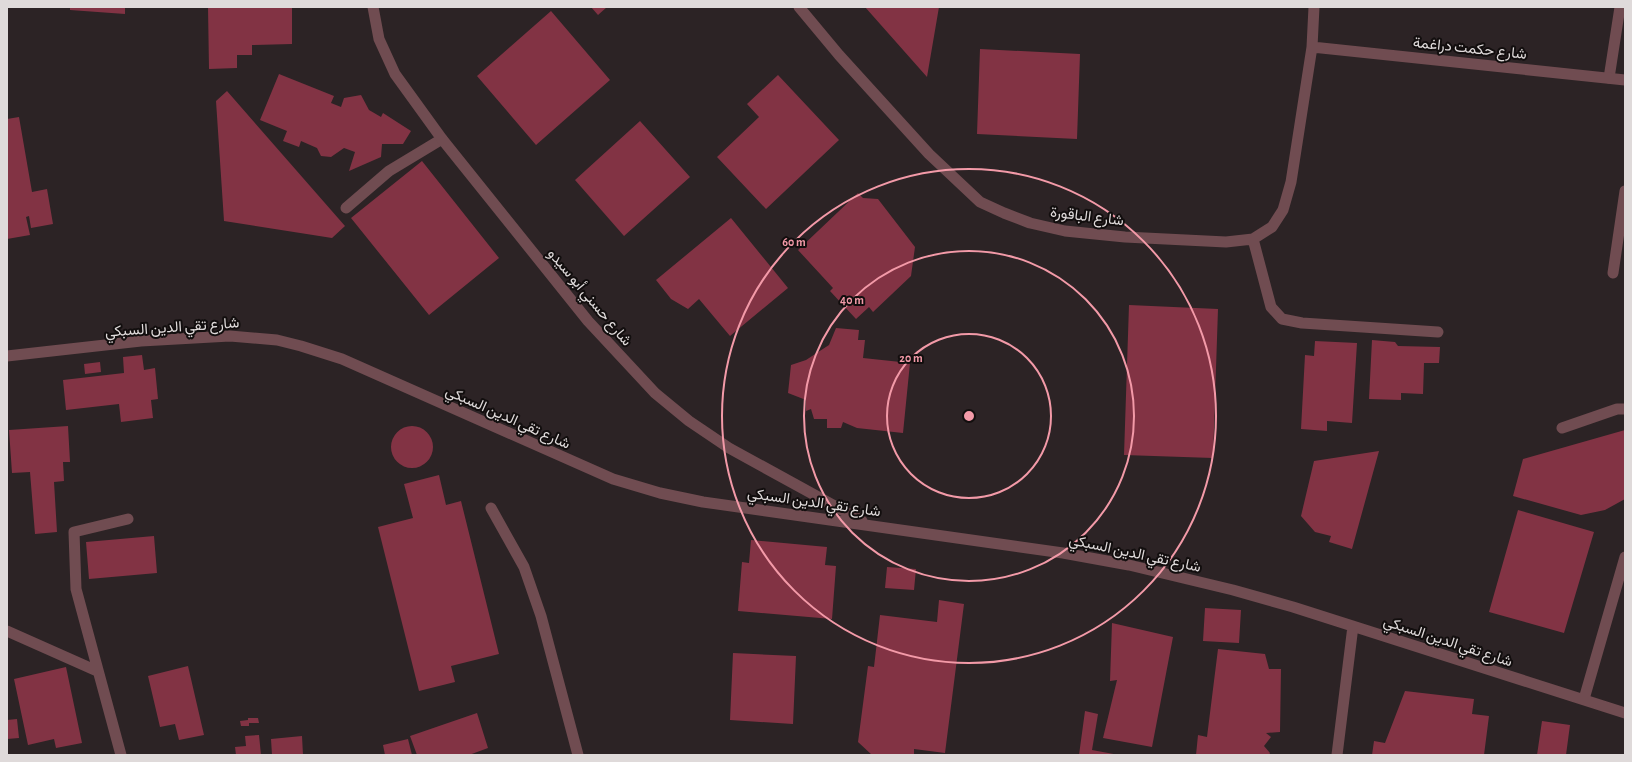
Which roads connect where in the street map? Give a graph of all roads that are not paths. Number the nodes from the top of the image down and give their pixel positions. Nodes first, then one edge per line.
1 (373, 7) edge
2 (799, 7) edge
3 (1314, 7) edge
4 (1620, 7) edge
5 (1312, 46) junction
6 (1609, 78) junction
7 (1625, 80) edge
8 (442, 139) junction
9 (1625, 191) edge
10 (346, 208) dead end
11 (1253, 239) junction
12 (1613, 273) dead end
13 (1438, 332) dead end
14 (7, 356) edge
15 (1625, 409) edge
16 (1562, 428) dead end
17 (491, 508) dead end
18 (128, 519) dead end
19 (870, 525) junction
20 (1625, 557) edge
21 (1353, 626) junction
22 (7, 631) edge
23 (97, 671) junction
24 (1584, 699) junction
25 (1625, 713) edge
26 (121, 755) edge
27 (578, 755) edge
28 (1337, 755) edge

1 - 8 street, شارع حسني أبو سيدو
2 - 11 street, شارع الباقورة
3 - 5 street, شارع الباقورة
4 - 6 street
5 - 6 street, شارع حكمت دراغمة
5 - 11 street, شارع الباقورة
6 - 7 street, شارع حكمت دراغمة
8 - 10 street
8 - 19 street, شارع حسني أبو سيدو
9 - 12 street
11 - 13 street
14 - 19 street, شارع تقي الدين السبكي
15 - 16 street
17 - 27 street
18 - 23 street
19 - 21 street, شارع تقي الدين السبكي
20 - 24 street
21 - 24 street, شارع تقي الدين السبكي
21 - 28 street
22 - 23 street
23 - 26 street
24 - 25 street, شارع تقي الدين السبكي

